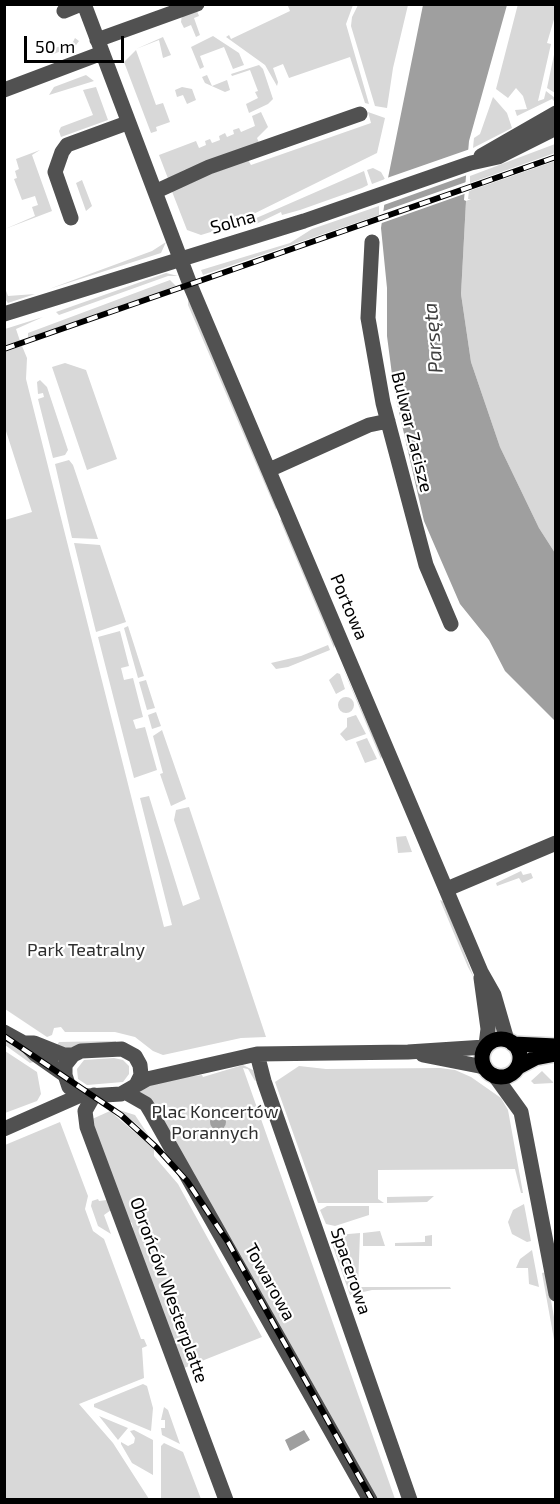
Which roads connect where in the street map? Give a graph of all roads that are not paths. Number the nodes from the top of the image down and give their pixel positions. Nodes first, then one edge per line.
1 (83, 4) edge
2 (196, 4) edge
3 (64, 11) dead end
4 (100, 46) junction
5 (4, 90) edge
6 (555, 113) edge
7 (360, 114) dead end
8 (127, 123) junction
9 (555, 128) edge
10 (471, 163) junction
11 (159, 190) dead end
12 (71, 218) dead end
13 (372, 242) dead end
14 (180, 258) junction
15 (4, 314) edge
16 (388, 421) junction
17 (268, 470) junction
18 (451, 624) dead end
19 (555, 843) edge
20 (447, 889) junction
21 (481, 972) junction
22 (4, 1032) edge
23 (510, 1042) junction
24 (24, 1043) junction
25 (485, 1046) junction
26 (555, 1046) edge
27 (408, 1052) junction
28 (257, 1054) junction
29 (555, 1054) edge
30 (73, 1055) junction
31 (138, 1060) junction
32 (518, 1066) junction
33 (177, 1071) junction
34 (490, 1072) junction
35 (65, 1079) junction
36 (131, 1089) junction
37 (88, 1095) junction
38 (57, 1105) junction
39 (4, 1129) edge
40 (555, 1294) edge
41 (226, 1500) edge
42 (370, 1500) edge
43 (410, 1500) edge

1 - 3 street
1 - 4 street, Portowa
2 - 4 street
4 - 5 street
4 - 8 street, Portowa
6 - 10 street, Solna
7 - 11 street
8 - 12 street
8 - 14 street, Portowa
9 - 10 street, Solna
10 - 14 street, Solna
13 - 16 street, Bulwar Zacisze
14 - 15 street, Solna
14 - 17 street, Portowa
16 - 17 street
16 - 18 street, Bulwar Zacisze
17 - 20 street, Portowa
19 - 20 street
20 - 21 street, Portowa
21 - 23 street, Portowa
21 - 25 street, Portowa
22 - 24 street
23 - 25 main road
23 - 26 main road
23 - 32 main road
24 - 30 street
24 - 35 street
25 - 27 street
25 - 34 main road
27 - 28 street
27 - 34 street
28 - 33 street
28 - 43 street, Spacerowa
29 - 32 main road
30 - 31 street
30 - 35 street
31 - 33 street
31 - 36 street
32 - 34 main road
33 - 36 street
34 - 40 street
35 - 37 street
35 - 38 street
36 - 37 street
36 - 42 street, Towarowa
37 - 38 street
37 - 41 street, Obrońców Westerplatte
38 - 39 street

